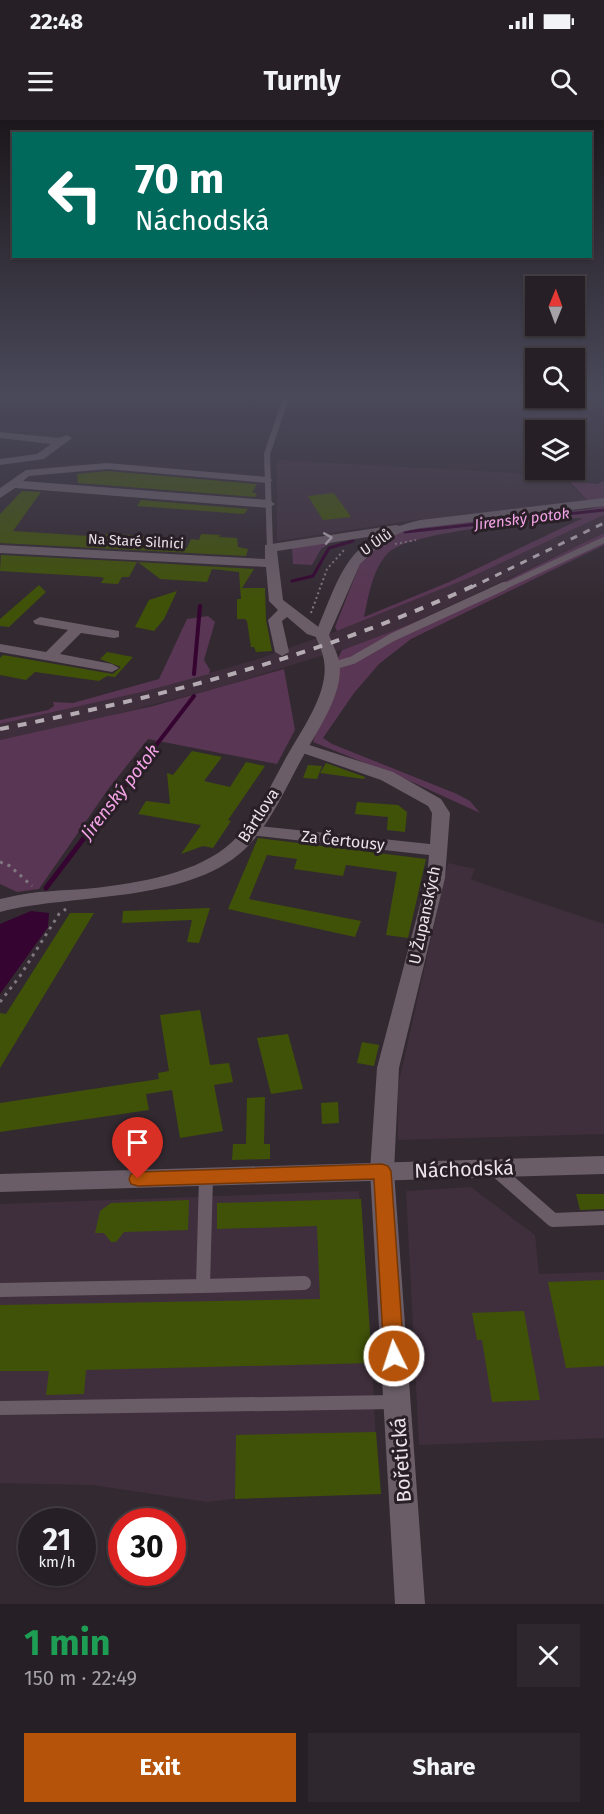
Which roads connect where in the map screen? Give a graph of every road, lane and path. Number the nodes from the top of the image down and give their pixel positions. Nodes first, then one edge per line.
1 (267, 464) edge
2 (125, 468) junction
3 (267, 480) junction
4 (11, 484) junction
5 (106, 492) junction
6 (0, 494) edge
7 (604, 502) edge
8 (268, 504) junction
9 (396, 529) junction
10 (604, 540) edge
11 (270, 548) junction
12 (0, 549) edge
13 (270, 563) junction
14 (286, 610) junction
15 (40, 621) dead end
16 (78, 628) junction
17 (114, 634) dead end
18 (322, 636) junction
19 (0, 648) edge
20 (282, 652) dead end
21 (49, 657) junction
22 (331, 661) junction
23 (112, 668) dead end
24 (300, 747) junction
25 (249, 830) junction
26 (437, 850) junction
27 (0, 862) edge
28 (41, 896) junction
29 (0, 906) edge
30 (69, 906) dead end
31 (0, 1002) edge
32 (604, 1165) edge
33 (495, 1168) junction
34 (382, 1171) junction
35 (206, 1177) junction
36 (0, 1183) edge
37 (604, 1218) edge
38 (304, 1283) dead end
39 (203, 1286) junction
40 (0, 1290) edge
41 (397, 1402) junction
42 (0, 1408) edge
43 (410, 1604) edge

1 - 3 lane
2 - 3 street
2 - 4 street
2 - 5 street
3 - 8 lane
4 - 5 street
4 - 6 street
5 - 8 street
7 - 9 street
8 - 11 lane
11 -> 9 street, U Úlů
9 - 18 street, U Úlů
10 - 22 lane
11 - 13 street
12 - 13 street, Na Staré Silnici
13 - 14 street
14 - 18 street
14 - 20 street
15 - 16 street
16 - 17 street
16 - 21 street
18 - 22 street
19 - 21 street
21 - 23 street
22 - 24 street, Bártlova
24 - 25 street, Bártlova
24 - 26 street, U Županských
25 - 26 street, Za Čertousy
25 - 28 street, Bártlova
26 - 34 street, U Županských
27 - 28 path
28 - 29 street, Bártlova
30 - 31 path
32 - 33 street, Náchodská
33 - 34 street, Náchodská
33 - 37 lane
34 - 35 street, Náchodská
34 - 41 street, Bořetická
35 - 36 street, Náchodská
35 - 39 lane
38 - 39 lane
39 - 40 lane
41 - 42 lane
41 - 43 street, Bořetická

